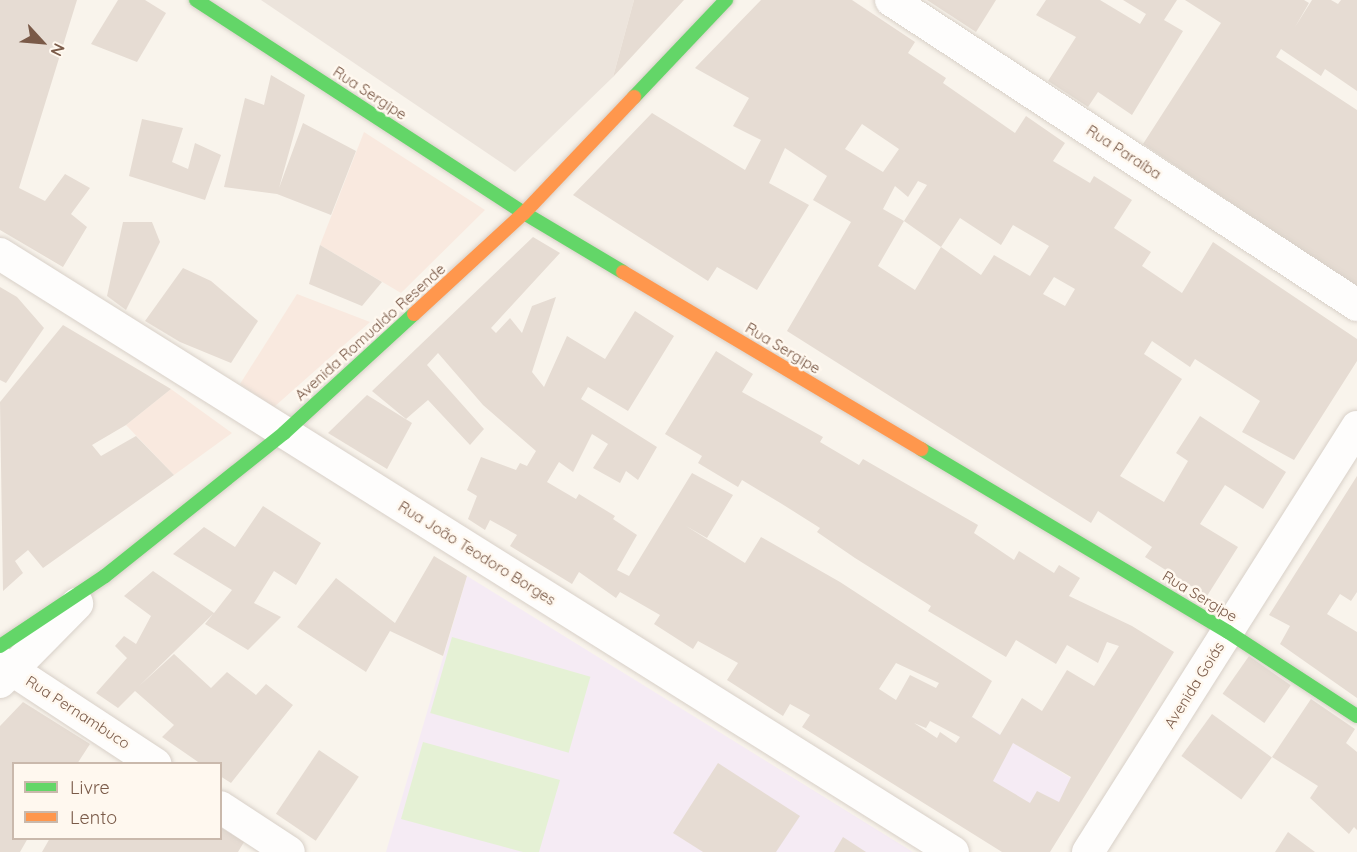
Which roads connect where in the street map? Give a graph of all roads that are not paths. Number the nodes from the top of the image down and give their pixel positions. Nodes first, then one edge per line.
1 (196, 0) edge
2 (726, 0) edge
3 (891, 0) edge
4 (524, 213) junction
5 (0, 254) edge
6 (1357, 305) edge
7 (1357, 427) edge
8 (284, 433) junction
9 (105, 576) joint
10 (1228, 632) junction
11 (3, 665) edge
12 (1357, 716) edge
13 (152, 762) edge
14 (222, 808) edge
15 (289, 852) edge
16 (953, 852) edge
17 (1088, 852) edge

1 - 4 street, Rua Sergipe
2 - 4 street, Avenida Romualdo Resende
3 - 6 street, Rua Paraíba
4 - 8 street, Avenida Romualdo Resende
4 - 10 street, Rua Sergipe
5 - 8 street, Rua João Teodoro Borges
7 - 10 street, Avenida Goiás
8 - 9 street, Avenida Romualdo Resende
8 - 16 street, Rua João Teodoro Borges
9 - 11 street
10 - 12 street, Rua Sergipe
10 - 17 street, Avenida Goiás
11 - 13 street, Rua Pernambuco
14 - 15 street

